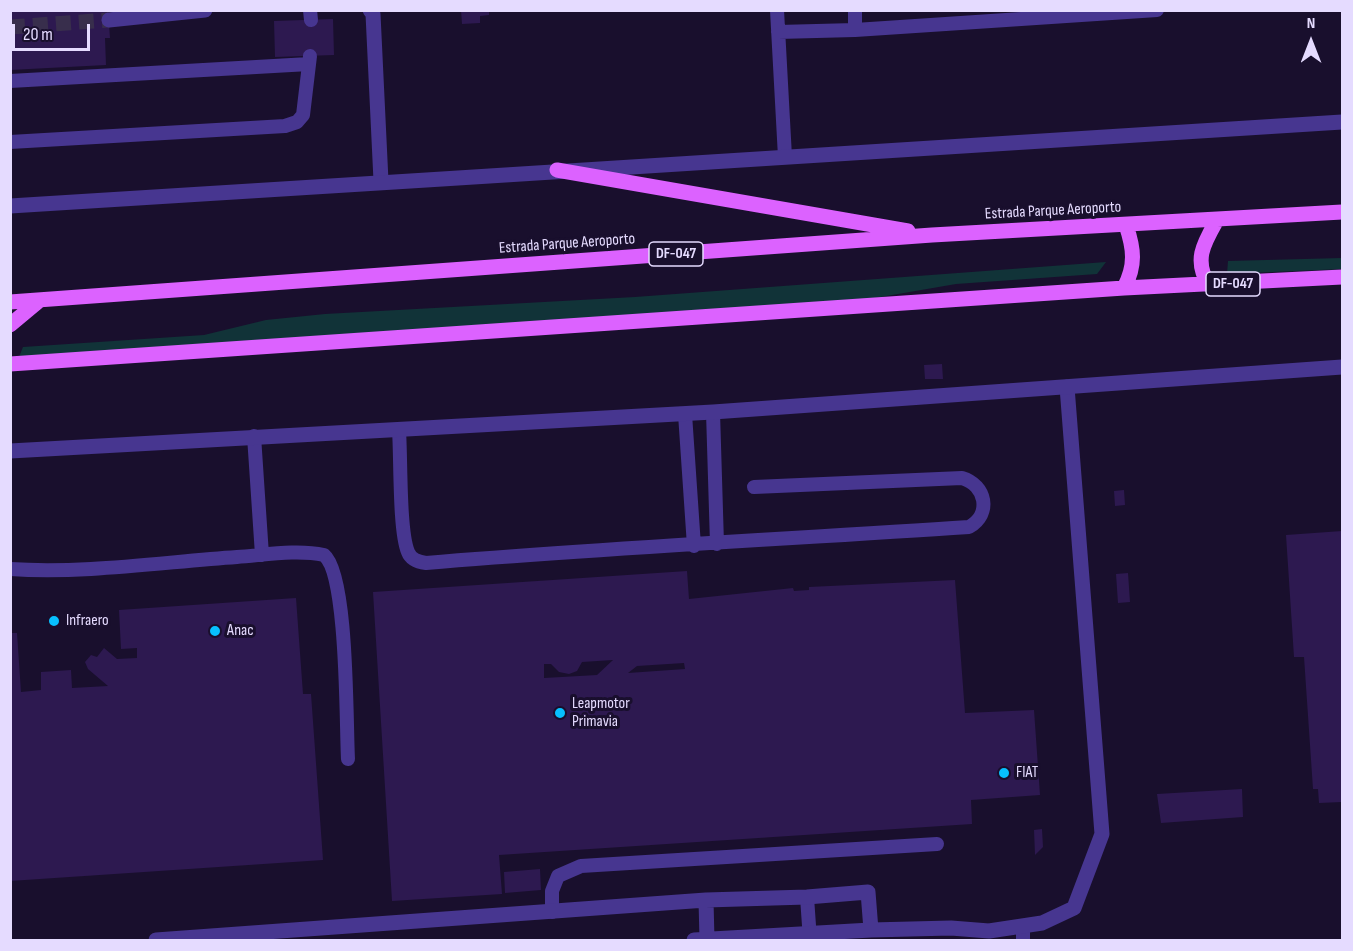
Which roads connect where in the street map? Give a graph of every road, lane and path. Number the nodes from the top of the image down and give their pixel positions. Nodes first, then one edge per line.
1 (205, 10) edge
2 (370, 10) edge
3 (777, 10) edge
4 (855, 10) edge
5 (1157, 10) edge
6 (109, 20) tunnel mouth
7 (855, 30) junction
8 (778, 32) junction
9 (10, 81) edge
10 (1342, 122) edge
11 (10, 142) edge
12 (785, 157) junction
13 (556, 170) junction
14 (381, 181) junction
15 (10, 206) edge
16 (1342, 213) edge
17 (1217, 220) junction
18 (1126, 225) junction
19 (932, 235) junction
20 (1342, 277) edge
21 (1209, 285) junction
22 (1124, 288) junction
23 (40, 300) junction
24 (10, 302) edge
25 (10, 325) edge
26 (13, 361) edge
27 (1342, 367) edge
28 (1067, 387) junction
29 (713, 412) junction
30 (685, 414) junction
31 (399, 431) junction
32 (254, 436) junction
33 (10, 452) edge
34 (754, 487) dead end
35 (717, 544) junction
36 (694, 546) junction
37 (262, 555) junction
38 (10, 569) edge
39 (348, 759) dead end
40 (937, 844) dead end
41 (807, 897) junction
42 (706, 900) junction
43 (552, 912) junction
44 (871, 930) junction
45 (1023, 933) edge
46 (311, 935) edge
47 (810, 937) edge
48 (156, 940) edge
49 (694, 940) edge
50 (707, 940) edge

1 - 6 street
2 - 14 street
3 - 8 lane
4 - 7 lane
5 - 7 lane
7 - 8 lane
8 - 12 lane
9 - 11 lane
10 - 12 street
12 - 13 street
13 - 14 street
13 - 19 main road
14 - 15 street
16 - 17 main road, Estrada Parque Aeroporto / DF-047
17 - 18 main road, Estrada Parque Aeroporto / DF-047
17 - 21 main road
18 - 19 main road, Estrada Parque Aeroporto / DF-047
18 - 22 main road
19 - 23 main road, Estrada Parque Aeroporto / DF-047
20 - 21 main road, DF-047
21 - 22 main road, DF-047
22 - 26 main road, DF-047
23 - 24 main road, Estrada Parque Aeroporto / DF-047
23 - 25 main road
27 - 28 street
28 - 29 street
28 - 45 street
29 - 30 street
29 - 35 lane
30 - 31 street
30 - 36 lane
31 - 32 street
31 - 36 lane
32 - 33 street
32 - 37 lane
34 - 35 lane
35 - 36 lane
37 - 38 lane
37 - 39 lane
40 - 43 lane
41 - 42 street
41 - 44 street
41 - 47 lane
42 - 43 street
42 - 50 street
43 - 46 street
44 - 45 street
44 - 47 street
46 - 48 street
47 - 50 street
49 - 50 street

